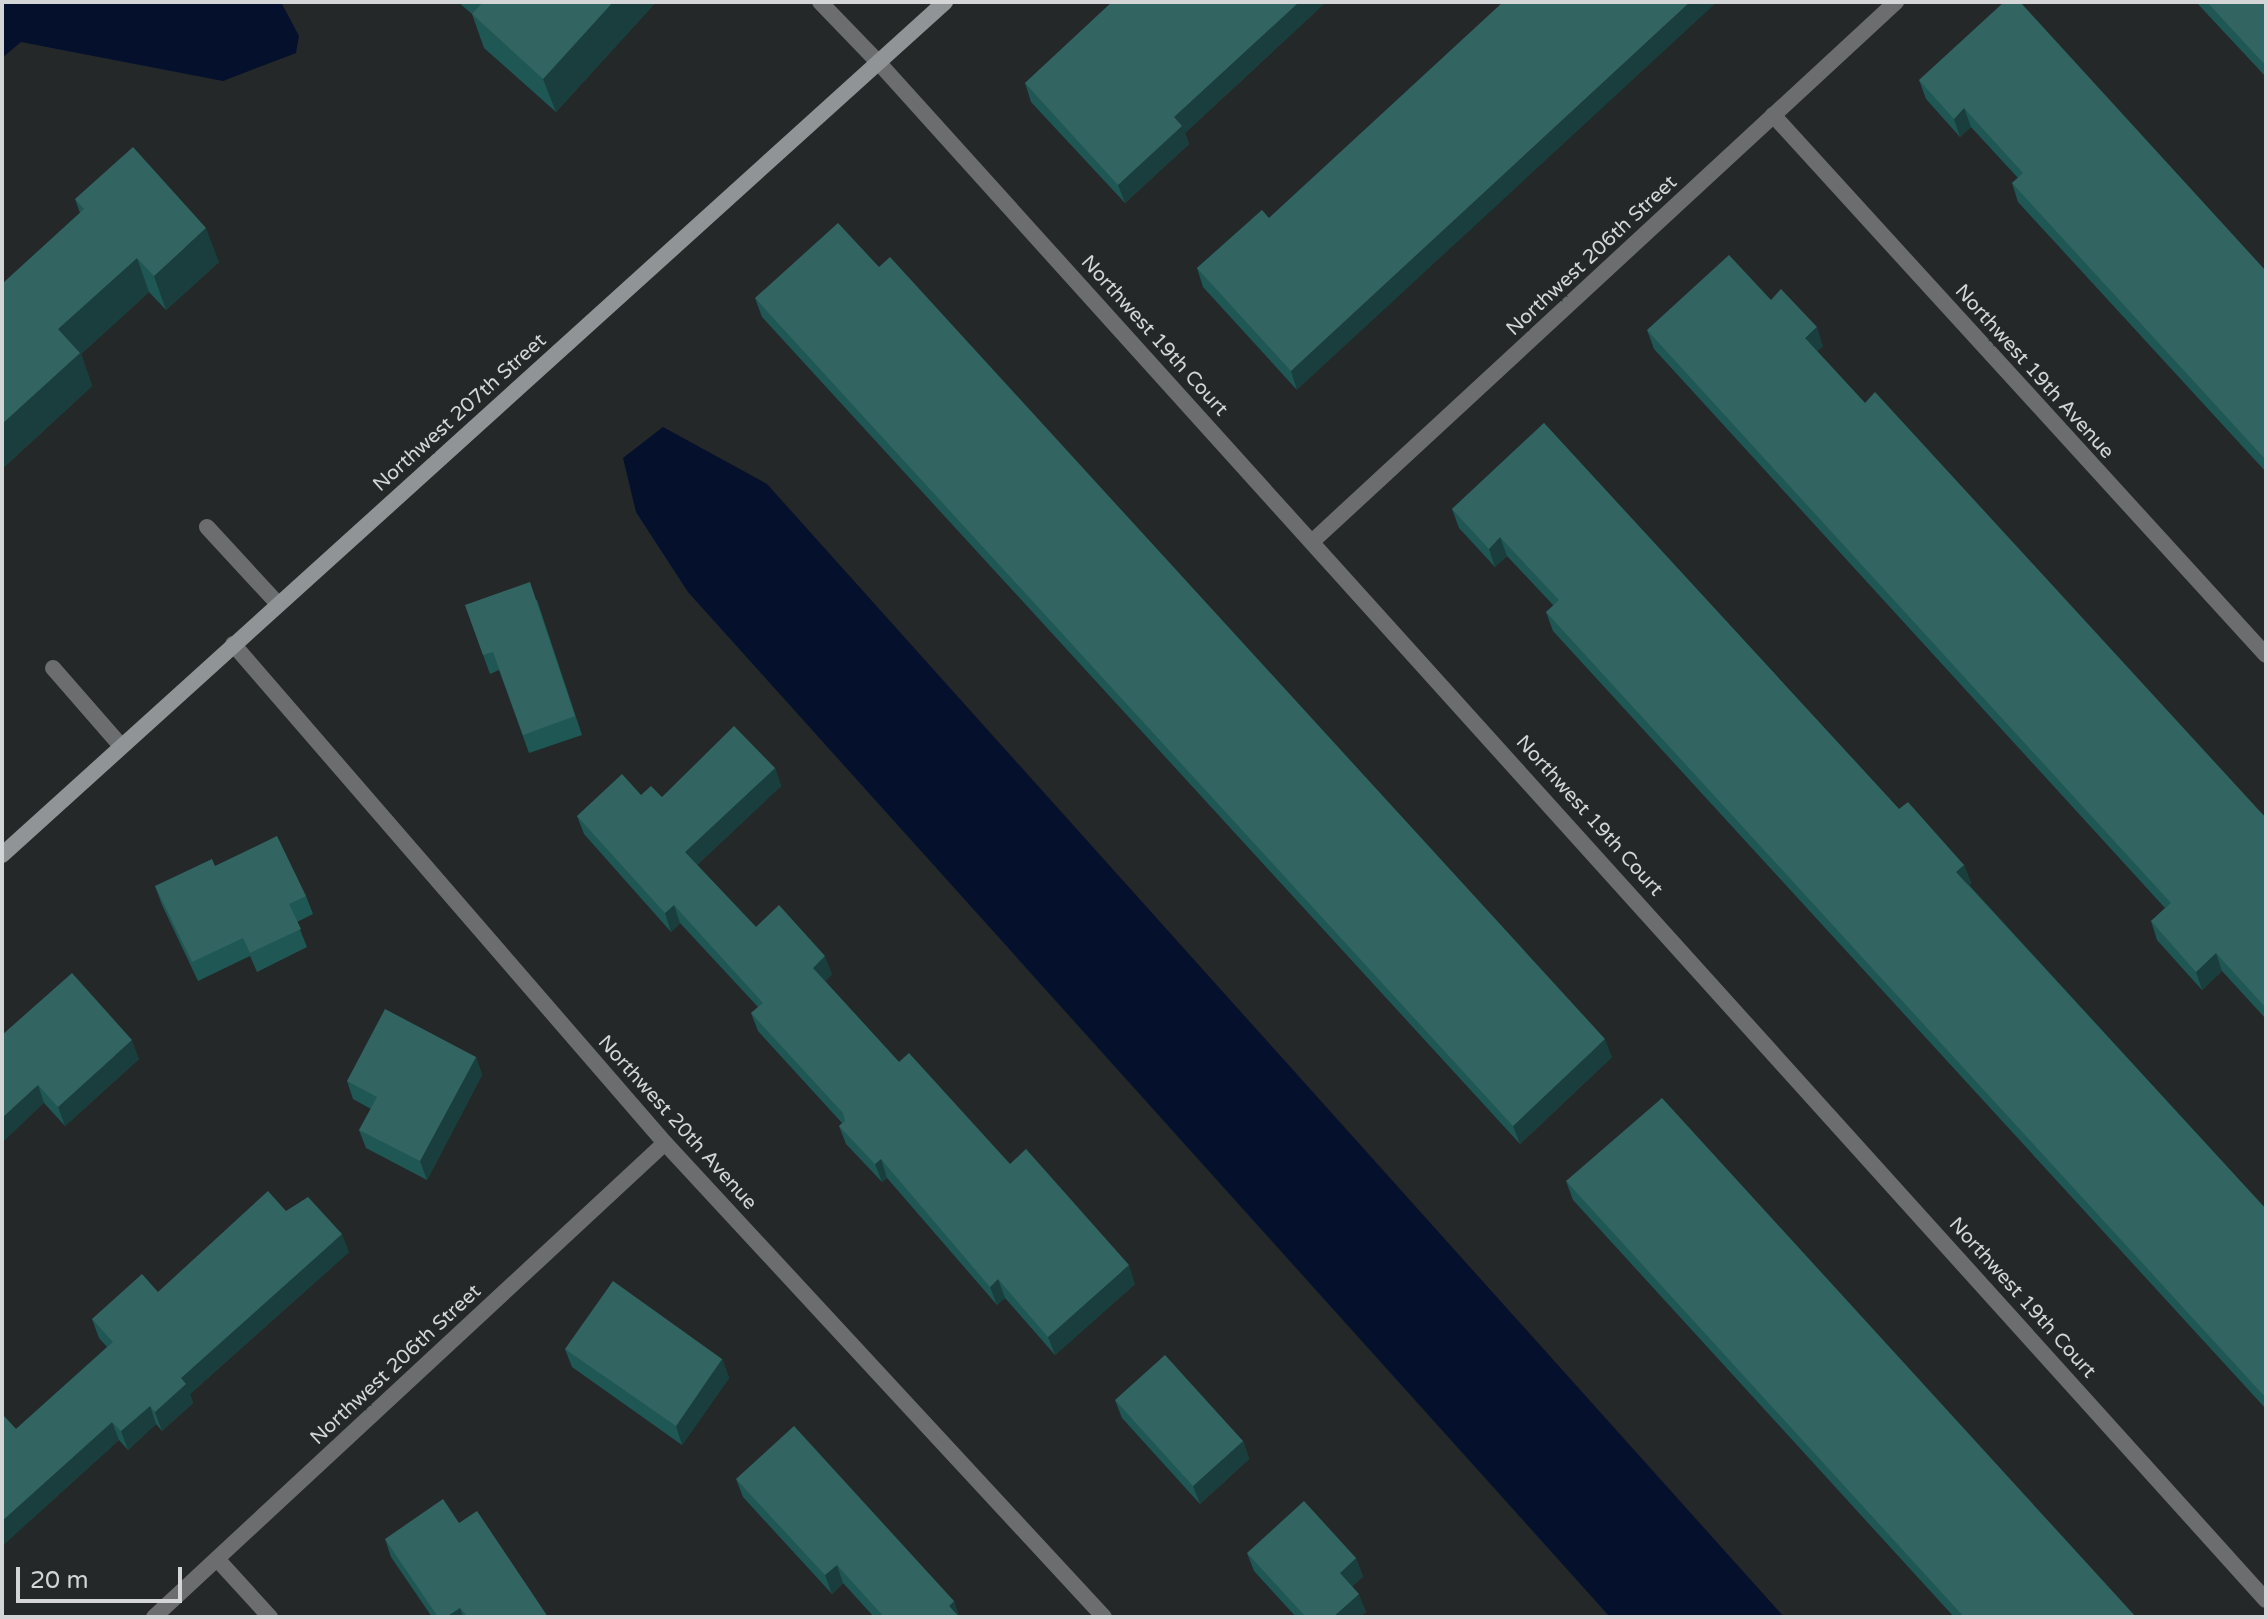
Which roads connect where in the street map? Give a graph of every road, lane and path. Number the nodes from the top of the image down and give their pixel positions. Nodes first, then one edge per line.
1 (820, 2) edge
2 (1896, 2) edge
3 (939, 4) edge
4 (879, 63) junction
5 (1773, 115) junction
6 (207, 527) dead end
7 (1314, 540) junction
8 (278, 604) junction
9 (233, 644) junction
10 (2266, 655) edge
11 (53, 668) dead end
12 (121, 746) junction
13 (2, 855) edge
14 (665, 1143) junction
15 (217, 1559) junction
16 (2266, 1600) edge
17 (154, 1617) edge
18 (270, 1617) edge
19 (1104, 1617) edge

1 - 4 street, Northwest 19th Court
2 - 5 street, Northwest 206th Street
3 - 4 street, Northwest 207th Street
4 - 7 street, Northwest 19th Court
4 - 8 street, Northwest 207th Street
5 - 7 street, Northwest 206th Street
5 - 10 street, Northwest 19th Avenue
6 - 8 street
7 - 16 street, Northwest 19th Court
8 - 9 street, Northwest 207th Street
9 - 12 street, Northwest 207th Street
9 - 14 street, Northwest 20th Avenue
11 - 12 street
12 - 13 street, Northwest 207th Street
14 - 15 street, Northwest 206th Street
14 - 19 street, Northwest 20th Avenue
15 - 17 street, Northwest 206th Street
15 - 18 street

